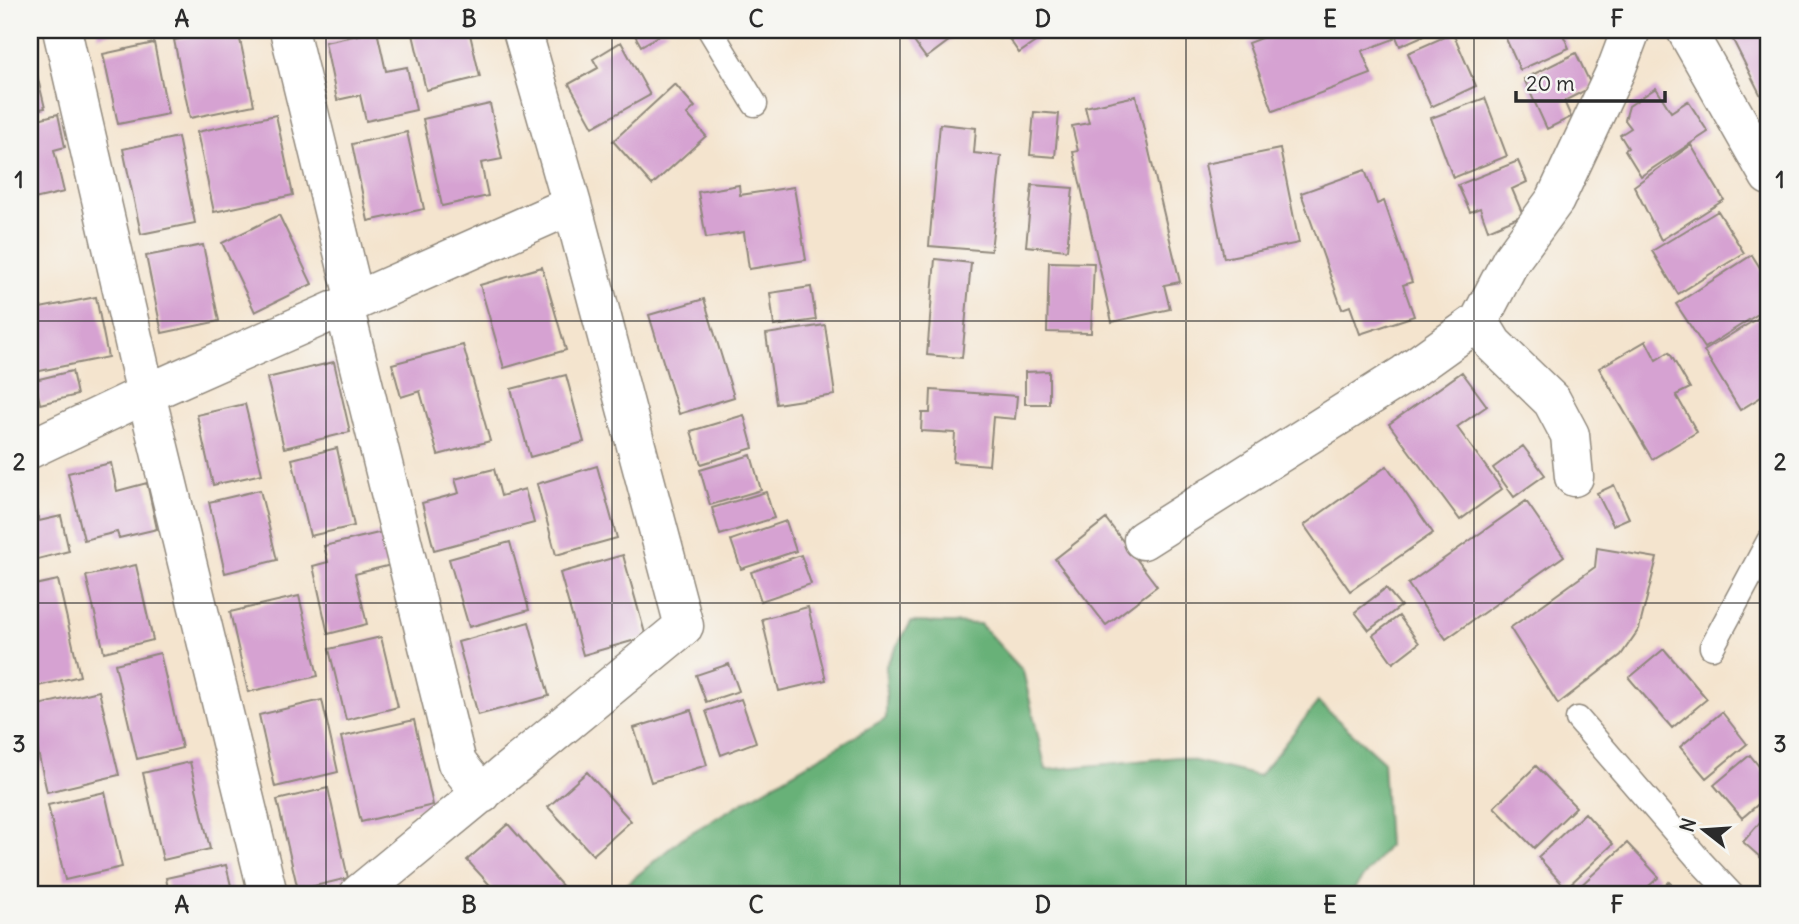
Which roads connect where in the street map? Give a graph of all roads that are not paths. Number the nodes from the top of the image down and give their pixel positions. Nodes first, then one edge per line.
1 (62, 30) edge
2 (289, 30) edge
3 (522, 30) edge
4 (710, 30) edge
5 (1631, 30) edge
6 (1686, 30) edge
7 (754, 104) dead end
8 (1769, 176) edge
9 (572, 205) junction
10 (349, 304) junction
11 (1479, 321) junction
12 (146, 394) junction
13 (30, 449) edge
14 (1574, 477) dead end
15 (1143, 540) dead end
16 (1769, 541) edge
17 (1712, 647) dead end
18 (1578, 719) dead end
19 (482, 794) junction
20 (268, 894) edge
21 (359, 894) edge
22 (1731, 894) edge

1 - 12 street
2 - 10 street
3 - 9 street
4 - 7 lane
5 - 11 street
6 - 8 street
9 - 10 street
9 - 19 street
10 - 12 street
10 - 19 street
11 - 14 street
11 - 15 street
12 - 13 street
12 - 20 street
16 - 17 lane
18 - 22 lane
19 - 21 street

